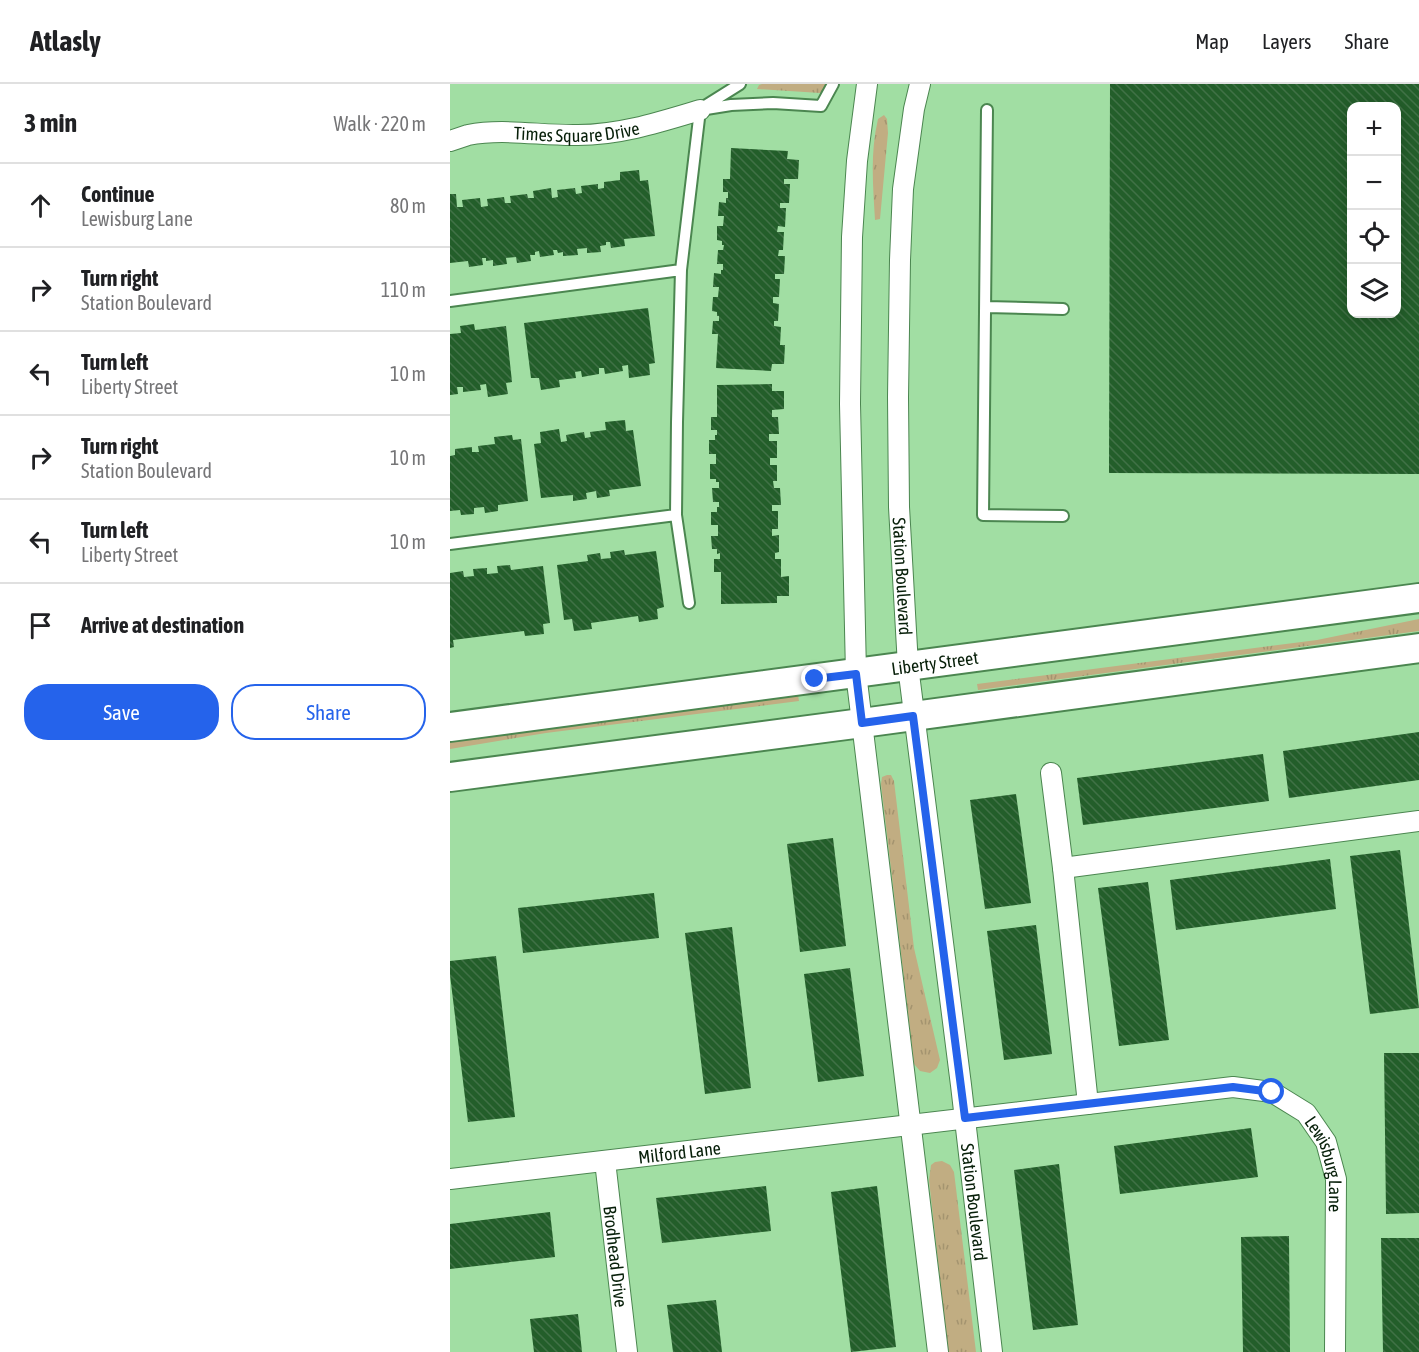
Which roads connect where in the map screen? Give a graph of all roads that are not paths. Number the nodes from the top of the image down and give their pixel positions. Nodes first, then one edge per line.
1 (740, 84) edge
2 (833, 84) edge
3 (867, 84) edge
4 (920, 84) edge
5 (700, 110) junction
6 (987, 110) dead end
7 (450, 141) edge
8 (681, 270) junction
9 (450, 301) edge
10 (986, 307) junction
11 (1063, 309) dead end
12 (676, 515) junction
13 (1063, 516) dead end
14 (450, 544) edge
15 (1419, 598) edge
16 (689, 603) dead end
17 (1419, 648) edge
18 (908, 666) junction
19 (856, 674) junction
20 (913, 716) junction
21 (862, 723) junction
22 (450, 728) edge
23 (1051, 772) dead end
24 (450, 777) edge
25 (1419, 821) edge
26 (1063, 868) junction
27 (1088, 1104) junction
28 (965, 1118) junction
29 (910, 1125) junction
30 (605, 1161) junction
31 (450, 1179) edge
32 (627, 1352) edge
33 (938, 1352) edge
34 (992, 1352) edge
35 (1335, 1352) edge

1 - 5 lane
2 - 5 lane
3 - 19 street
4 - 18 street, Station Boulevard
5 - 7 street, Times Square Drive
5 - 8 lane
6 - 10 lane
8 - 9 lane
8 - 12 lane
10 - 11 lane
10 - 13 lane
12 - 14 lane
12 - 16 lane
15 - 18 street, Liberty Street
17 - 20 street
18 - 19 street, Liberty Street
18 - 20 street, Station Boulevard
19 - 21 street
19 - 22 street, Liberty Street
20 - 21 street
20 - 28 street, Station Boulevard
21 - 24 street
21 - 29 street
23 - 26 street
25 - 26 street
26 - 27 street
27 - 28 street, Lewisburg Lane
27 - 35 street, Lewisburg Lane
28 - 29 street, Milford Lane
28 - 34 street, Station Boulevard
29 - 30 street, Milford Lane
29 - 33 street
30 - 31 street, Milford Lane
30 - 32 street, Brodhead Drive

